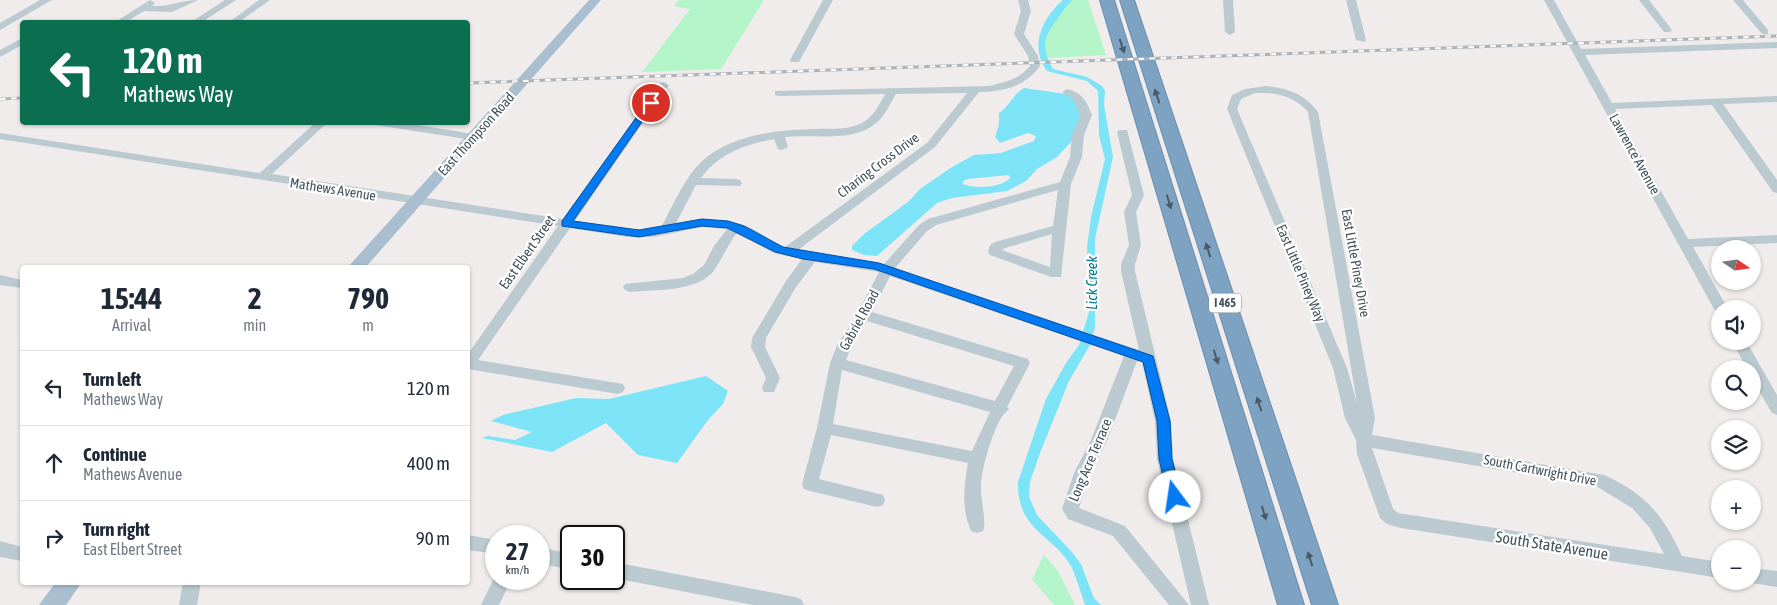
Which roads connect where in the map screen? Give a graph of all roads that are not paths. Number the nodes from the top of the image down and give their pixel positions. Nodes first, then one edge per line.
1 (47, 0) edge
2 (154, 0) edge
3 (193, 0) edge
4 (231, 0) edge
5 (265, 0) edge
6 (595, 0) edge
7 (828, 0) edge
8 (1023, 0) edge
9 (1107, 0) edge
10 (1127, 0) edge
11 (1228, 0) edge
12 (1351, 0) edge
13 (1549, 0) edge
14 (1644, 0) edge
15 (1738, 0) edge
16 (142, 8) junction
17 (123, 20) edge
18 (199, 20) edge
19 (236, 20) edge
20 (0, 27) edge
21 (1668, 30) dead end
22 (1230, 32) dead end
23 (1765, 32) dead end
24 (1361, 40) dead end
25 (20, 43) edge
26 (1777, 45) edge
27 (1579, 52) junction
28 (0, 54) edge
29 (795, 60) dead end
30 (664, 85) dead end
31 (893, 90) junction
32 (975, 90) junction
33 (1067, 92) dead end
34 (779, 93) dead end
35 (1298, 98) joint
36 (1777, 99) edge
37 (1715, 101) junction
38 (1608, 106) junction
39 (320, 125) edge
40 (395, 125) edge
41 (1123, 132) dead end
42 (778, 134) junction
43 (0, 136) edge
44 (473, 137) junction
45 (782, 147) dead end
46 (261, 178) junction
47 (693, 181) junction
48 (736, 183) dead end
49 (1065, 184) junction
50 (1777, 189) edge
51 (415, 202) junction
52 (566, 223) junction
53 (735, 227) junction
54 (1059, 228) junction
55 (666, 230) junction
56 (1777, 239) edge
57 (1685, 243) junction
58 (787, 252) junction
59 (811, 257) junction
60 (358, 265) edge
61 (886, 270) junction
62 (0, 280) edge
63 (20, 284) edge
64 (630, 287) dead end
65 (1716, 300) edge
66 (864, 315) junction
67 (1745, 350) edge
68 (1132, 354) junction
69 (1335, 357) junction
70 (1356, 358) junction
71 (1149, 359) junction
72 (470, 361) edge
73 (837, 363) junction
74 (470, 364) edge
75 (618, 388) dead end
76 (769, 388) dead end
77 (1771, 389) edge
78 (1000, 408) junction
79 (1777, 409) edge
80 (825, 428) junction
81 (1364, 440) junction
82 (977, 458) junction
83 (877, 500) dead end
84 (1386, 513) joint
85 (978, 526) dead end
86 (470, 543) edge
87 (485, 545) edge
88 (0, 549) edge
89 (20, 554) edge
90 (1677, 564) junction
91 (1711, 569) edge
92 (625, 572) edge
93 (1761, 577) edge
94 (1777, 579) edge
95 (68, 585) edge
96 (191, 585) edge
97 (498, 590) edge
98 (51, 605) edge
99 (188, 605) edge
100 (490, 605) edge
101 (795, 605) edge
102 (1180, 605) edge
103 (1200, 605) edge
104 (1291, 605) edge
105 (1325, 605) edge

1 - 20 street
2 - 16 street
3 - 16 street
4 - 18 street
5 - 19 street
6 - 44 main road, East Thompson Road
7 - 29 street
8 - 32 street
9 -> 104 highway, I 465
105 -> 10 highway, I 465
11 - 22 street
12 - 24 street
13 - 27 street, Lawrence Avenue
14 - 21 street
15 - 23 street
16 - 17 street
25 - 28 street
26 - 27 street
27 - 38 street, Lawrence Avenue
30 - 52 street, East Elbert Street
31 - 32 street
31 - 34 street
31 - 42 street
32 - 58 street, Charing Cross Drive
33 - 49 street
35 - 69 street, East Little Piney Way
35 - 70 street, East Little Piney Drive
36 - 37 street
37 - 38 street
37 - 50 street
38 - 57 street, Lawrence Avenue
39 - 46 street
40 - 44 street
41 - 71 street
42 - 45 street
42 - 47 street
43 - 46 street, Mathews Avenue
44 - 51 main road, East Thompson Road
46 - 51 street, Mathews Avenue
47 - 48 street
47 - 55 street
49 - 54 street
49 - 61 street, Gabriel Road
51 - 52 street, Mathews Avenue
51 - 60 main road, East Thompson Road
52 - 55 street, Mathews Avenue
52 - 72 street, East Elbert Street
53 - 55 street, Mathews Avenue
53 - 58 street, Mathews Avenue
53 - 64 street
54 - 54 street
56 - 57 street
57 - 65 street, Lawrence Avenue
58 - 59 street, Mathews Avenue
59 - 61 street, Mathews Avenue
59 - 76 street
61 - 66 street, Gabriel Road
61 - 68 street, Mathews Avenue
62 - 63 street
66 - 73 street, Gabriel Road
66 - 78 street
67 - 77 street
68 - 71 street, Mathews Avenue
68 - 102 street, Long Acre Terrace
69 - 70 street
69 - 81 street, East Little Piney Way
70 - 81 street, East Little Piney Drive
71 - 103 street
73 - 78 street
73 - 80 street, Gabriel Road
74 - 75 street
77 - 79 street
78 - 82 street
80 - 82 street
80 - 83 street, Gabriel Road
81 - 84 street, East Little Piney Way
81 - 90 street, South Cartwright Drive
82 - 85 street
84 - 90 street, South State Avenue
86 - 87 street
88 - 89 street
90 - 91 street, South State Avenue
92 - 101 street
93 - 94 street
95 - 98 main road
96 - 99 street
97 - 100 street

